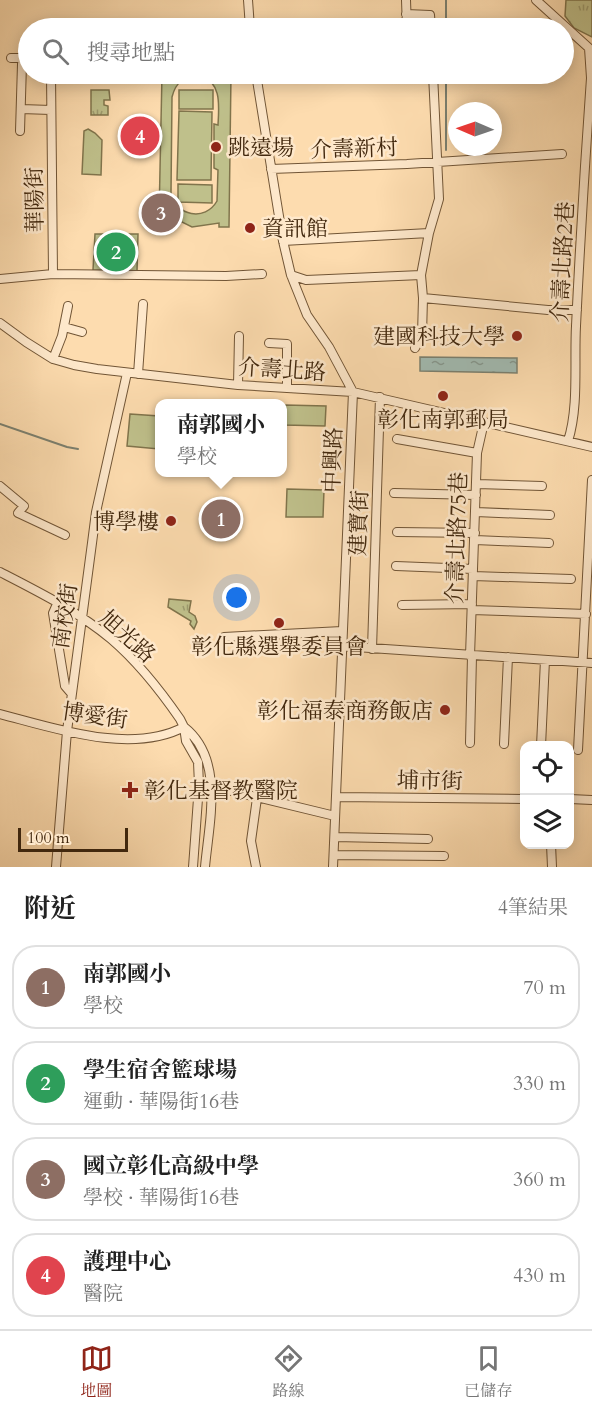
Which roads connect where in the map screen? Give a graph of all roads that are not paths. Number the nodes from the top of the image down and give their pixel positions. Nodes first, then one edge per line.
1 (248, 0) edge
2 (406, 0) edge
3 (536, 0) edge
4 (406, 14) junction
5 (249, 18) edge
6 (406, 18) edge
7 (430, 18) edge
8 (556, 18) edge
9 (574, 34) edge
10 (11, 58) dead end
11 (18, 60) edge
12 (23, 84) edge
13 (51, 84) edge
14 (258, 84) edge
15 (433, 84) edge
16 (21, 109) junction
17 (51, 110) junction
18 (20, 131) dead end
19 (562, 154) dead end
20 (437, 161) junction
21 (271, 169) junction
22 (429, 233) junction
23 (283, 242) junction
24 (53, 274) junction
25 (262, 274) dead end
26 (291, 275) junction
27 (421, 275) junction
28 (0, 279) edge
29 (423, 297) junction
30 (143, 304) dead end
31 (68, 306) dead end
32 (577, 310) junction
33 (0, 323) edge
34 (64, 327) junction
35 (82, 332) dead end
36 (239, 336) dead end
37 (269, 343) dead end
38 (415, 348) dead end
39 (53, 359) junction
40 (127, 373) junction
41 (138, 374) junction
42 (238, 385) junction
43 (287, 388) junction
44 (353, 392) junction
45 (380, 398) junction
46 (484, 422) junction
47 (397, 439) dead end
48 (568, 441) junction
49 (592, 447) edge
50 (477, 453) junction
51 (592, 480) edge
52 (477, 484) junction
53 (0, 486) edge
54 (542, 486) dead end
55 (394, 493) dead end
56 (476, 495) junction
57 (476, 512) junction
58 (550, 515) dead end
59 (397, 532) dead end
60 (65, 535) dead end
61 (475, 537) junction
62 (549, 543) dead end
63 (396, 566) dead end
64 (0, 572) edge
65 (473, 572) junction
66 (571, 579) dead end
67 (57, 604) junction
68 (402, 605) dead end
69 (472, 607) junction
70 (586, 614) junction
71 (82, 618) junction
72 (342, 630) junction
73 (220, 644) dead end
74 (341, 646) junction
75 (372, 649) junction
76 (471, 656) junction
77 (508, 657) junction
78 (545, 660) junction
79 (587, 663) edge
80 (71, 693) junction
81 (0, 714) edge
82 (184, 727) junction
83 (67, 731) junction
84 (541, 741) edge
85 (470, 743) dead end
86 (504, 744) dead end
87 (578, 750) dead end
88 (199, 785) junction
89 (212, 786) junction
90 (336, 797) junction
91 (257, 798) junction
92 (520, 799) edge
93 (574, 799) edge
94 (592, 800) edge
95 (335, 816) junction
96 (335, 837) junction
97 (428, 839) dead end
98 (551, 849) edge
99 (334, 855) junction
100 (444, 856) dead end
101 (56, 867) edge
102 (194, 867) edge
103 (205, 867) edge
104 (256, 867) edge
105 (333, 867) edge
106 (552, 867) edge

1 - 5 street
2 - 4 street
3 - 8 street, 介壽北路2巷
4 - 6 street
4 - 7 street
9 - 32 street, 介壽北路2巷
10 - 11 street
12 - 16 street
13 - 17 street, 華陽街
14 - 21 street
15 - 20 street
16 - 17 street
16 - 18 street
17 - 24 street, 華陽街
19 - 20 street, 介壽新村
20 - 21 street, 介壽新村
20 - 22 street
21 - 23 street
22 - 23 street
22 - 27 street
23 - 26 street
24 - 25 street
24 - 28 street
26 - 27 street
26 - 44 street
27 - 29 street
29 - 32 street
29 - 38 street
30 - 41 street
31 - 34 street
32 - 48 street, 介壽北路2巷
33 - 39 street, 介壽北路
34 - 35 street
34 - 39 street
36 - 42 street
37 - 43 street
39 - 40 street, 介壽北路
40 - 41 street, 介壽北路
40 - 71 street, 南校街
41 - 42 street, 介壽北路
42 - 43 street, 介壽北路
43 - 44 street, 介壽北路
44 - 45 street, 介壽北路
44 - 72 street, 中興路
45 - 46 street, 介壽北路
45 - 75 street, 建寶街
46 - 48 street, 介壽北路
46 - 50 street, 介壽北路75巷
47 - 50 street
48 - 49 street, 介壽北路
50 - 52 street, 介壽北路75巷
51 - 70 street
52 - 54 street
52 - 56 street, 介壽北路75巷
53 - 60 street
55 - 56 street
56 - 57 street, 介壽北路75巷
57 - 58 street
57 - 61 street, 介壽北路75巷
59 - 61 street
61 - 62 street
61 - 65 street, 介壽北路75巷
63 - 65 street
64 - 67 street, 旭光路
65 - 66 street
65 - 69 street, 介壽北路75巷
67 - 71 street, 旭光路
67 - 80 street
68 - 69 street
69 - 70 street
69 - 76 street, 介壽北路75巷
70 - 79 street
71 - 80 street, 南校街
71 - 82 street, 旭光路
72 - 73 street
72 - 74 street, 中興路
74 - 75 street
74 - 90 street, 中興路
75 - 76 street
76 - 77 street
76 - 85 street, 介壽北路75巷
77 - 78 street
77 - 86 street
78 - 79 street
78 - 84 street
79 - 87 street
80 - 83 street, 南校街
81 - 83 street, 博愛街
82 - 83 street, 博愛街
82 - 88 street, 旭光路
82 - 89 street, 旭光路
83 - 101 street, 南校街
88 - 89 street
88 - 102 street, 旭光路
89 - 91 street
89 - 103 street, 旭光路
90 - 92 street, 埔市街
90 - 95 street, 中興路
91 - 95 street
91 - 104 street
93 - 94 street
95 - 96 street, 中興路
96 - 97 street
96 - 99 street, 中興路
98 - 106 street
99 - 100 street
99 - 105 street, 中興路

